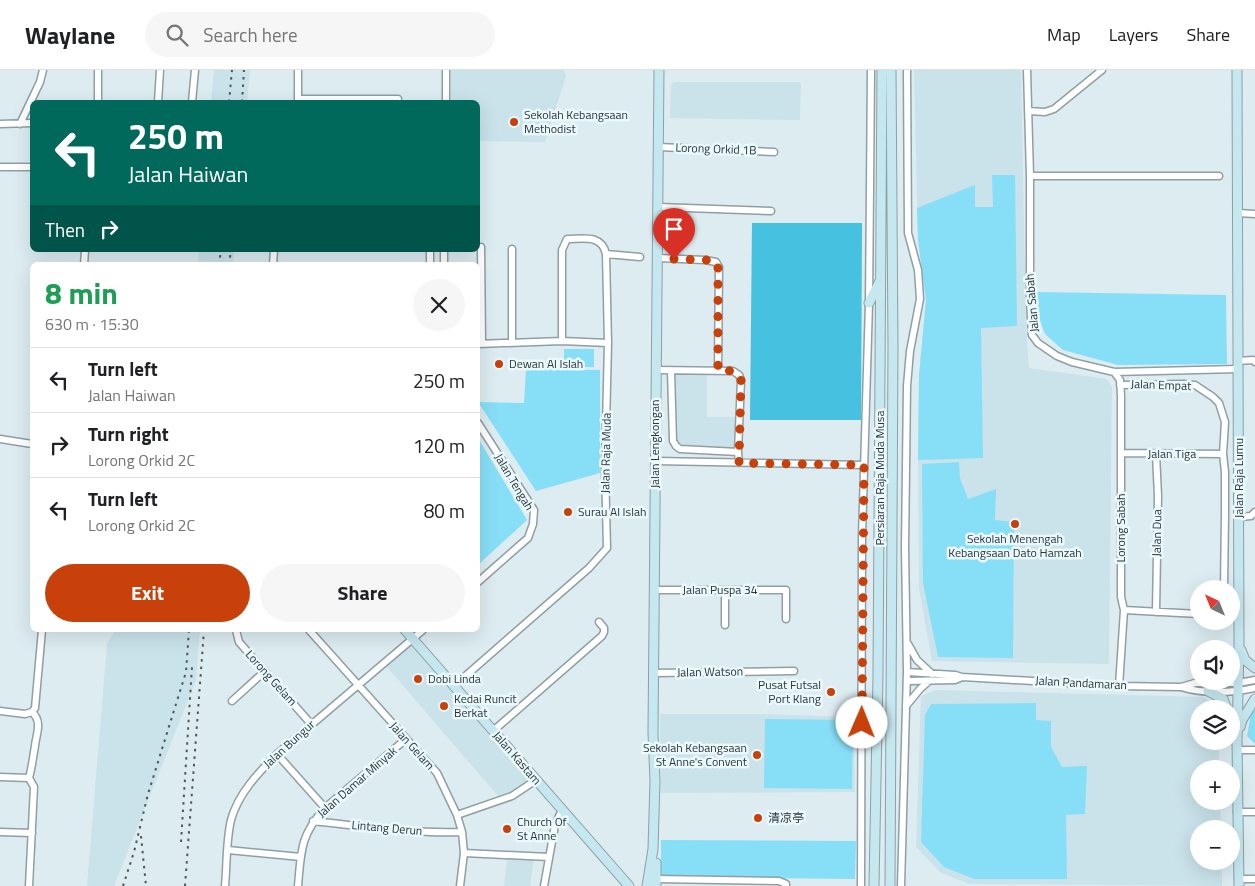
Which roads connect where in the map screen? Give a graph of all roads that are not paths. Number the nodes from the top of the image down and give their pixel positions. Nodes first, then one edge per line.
1 (43, 70) edge
2 (98, 70) edge
3 (160, 70) edge
4 (195, 70) edge
5 (298, 70) edge
6 (446, 70) edge
7 (659, 70) edge
8 (871, 70) edge
9 (882, 70) edge
10 (892, 70) edge
11 (907, 70) edge
12 (1027, 70) edge
13 (1102, 70) edge
14 (1237, 70) edge
15 (398, 99) dead end
16 (31, 100) edge
17 (98, 100) edge
18 (158, 100) edge
19 (192, 100) edge
20 (298, 100) edge
21 (446, 100) edge
22 (30, 103) edge
23 (1028, 111) junction
24 (30, 123) edge
25 (0, 124) edge
26 (20, 124) junction
27 (658, 147) junction
28 (774, 152) dead end
29 (0, 167) edge
30 (30, 167) edge
31 (1030, 176) junction
32 (1219, 176) dead end
33 (658, 207) junction
34 (772, 211) dead end
35 (1238, 213) junction
36 (1255, 214) edge
37 (481, 247) dead end
38 (512, 249) dead end
39 (606, 254) junction
40 (640, 257) dead end
41 (658, 258) junction
42 (881, 279) junction
43 (869, 303) junction
44 (562, 341) junction
45 (512, 343) junction
46 (608, 343) junction
47 (480, 344) edge
48 (1254, 360) edge
49 (1238, 365) junction
50 (656, 370) junction
51 (718, 370) junction
52 (1177, 370) junction
53 (671, 371) junction
54 (1114, 372) junction
55 (1120, 384) junction
56 (1177, 384) junction
57 (480, 426) edge
58 (0, 439) edge
59 (30, 444) edge
60 (738, 452) junction
61 (1121, 453) junction
62 (1156, 454) junction
63 (1223, 454) junction
64 (656, 461) junction
65 (739, 463) junction
66 (864, 465) junction
67 (1254, 515) edge
68 (1239, 517) junction
69 (480, 577) edge
70 (1224, 580) edge
71 (655, 590) junction
72 (724, 590) junction
73 (1124, 610) junction
74 (1156, 612) junction
75 (1190, 614) edge
76 (786, 619) dead end
77 (599, 622) dead end
78 (725, 625) dead end
79 (42, 632) edge
80 (236, 632) edge
81 (311, 632) edge
82 (407, 632) edge
83 (421, 632) edge
84 (413, 639) junction
85 (1239, 640) edge
86 (907, 642) junction
87 (1240, 645) edge
88 (1255, 668) edge
89 (265, 671) junction
90 (794, 671) dead end
91 (907, 672) junction
92 (655, 673) junction
93 (932, 674) junction
94 (962, 677) junction
95 (1255, 680) edge
96 (907, 681) junction
97 (929, 681) junction
98 (1190, 684) edge
99 (358, 685) junction
100 (454, 686) junction
101 (1119, 686) junction
102 (1181, 687) junction
103 (1240, 687) edge
104 (1240, 687) edge
105 (1255, 688) edge
106 (1216, 690) edge
107 (1208, 691) junction
108 (1255, 699) edge
109 (232, 700) dead end
110 (1223, 700) edge
111 (905, 706) junction
112 (0, 711) edge
113 (32, 712) junction
114 (312, 724) junction
115 (1240, 730) edge
116 (494, 731) junction
117 (406, 739) junction
118 (1240, 746) edge
119 (1237, 750) edge
120 (1255, 750) edge
121 (277, 754) junction
122 (0, 776) edge
123 (29, 778) junction
124 (536, 780) junction
125 (325, 808) junction
126 (562, 810) junction
127 (1237, 812) junction
128 (1255, 812) edge
129 (457, 815) junction
130 (313, 821) junction
131 (0, 832) edge
132 (462, 832) junction
133 (32, 833) junction
134 (653, 848) junction
135 (228, 850) junction
136 (464, 853) junction
137 (300, 857) junction
138 (549, 857) junction
139 (1255, 879) edge
140 (656, 882) edge
141 (723, 883) edge
142 (1238, 883) edge
143 (30, 886) edge
144 (225, 886) edge
145 (298, 886) edge
146 (460, 886) edge
147 (544, 886) edge
148 (629, 886) edge
149 (647, 886) edge
150 (786, 886) edge
151 (861, 886) edge
152 (874, 886) edge
153 (890, 886) edge
154 (901, 886) edge

1 - 16 street
2 - 17 street
3 - 18 street
4 - 19 street
5 - 20 street
6 - 21 street
7 - 27 street, Jalan Lengkongan
8 - 43 street
9 - 42 street, Persiaran Raja Muda Musa
10 - 153 street, Persiaran Raja Muda Musa
11 - 86 street
12 - 23 street, Jalan Sabah
13 - 23 street
14 - 35 street, Jalan Raja Lumu
15 - 20 street
22 - 26 street
23 - 31 street, Jalan Sabah
24 - 26 street
25 - 26 street
27 - 28 street, Lorong Orkid 1B
27 - 33 street, Jalan Lengkongan
29 - 30 street
31 - 32 street
31 - 54 street, Jalan Sabah
33 - 34 street
33 - 41 street, Jalan Lengkongan
35 - 36 street
35 - 49 street, Jalan Raja Lumu
37 - 47 street
38 - 45 street
39 - 40 street
39 - 44 street
39 - 46 street, Jalan Raja Muda
41 - 50 street, Jalan Lengkongan
41 - 51 street
42 - 43 street
42 - 152 street, Persiaran Raja Muda Musa
43 - 66 street
44 - 45 street
44 - 46 street
45 - 47 street
46 - 100 street, Jalan Raja Muda
48 - 49 street, Jalan Sabah
49 - 52 street, Jalan Sabah
49 - 68 street, Jalan Raja Lumu
50 - 53 street
50 - 64 street, Jalan Lengkongan
51 - 53 street
51 - 60 street
52 - 54 street, Jalan Sabah
52 - 56 street
53 - 60 street
54 - 55 street, Lorong Sabah
55 - 56 street, Jalan Empat
55 - 61 street, Lorong Sabah
56 - 63 street, Jalan Empat
57 - 69 street, Jalan Tengah
58 - 59 street
60 - 65 street
61 - 62 street, Jalan Tiga
61 - 73 street, Lorong Sabah
62 - 63 street, Jalan Tiga
62 - 74 street, Jalan Dua
63 - 70 street, Jalan Empat
64 - 65 street
64 - 71 street, Jalan Lengkongan
65 - 66 street
66 - 151 street
67 - 68 street
68 - 85 street, Jalan Raja Lumu
71 - 72 street, Jalan Puspa 34
71 - 92 street, Jalan Lengkongan
72 - 76 street, Jalan Puspa 34
72 - 78 street
73 - 74 street
73 - 101 street, Lorong Sabah
74 - 75 street
77 - 116 street
79 - 113 street
80 - 89 street, Lorong Gelam
81 - 99 street, Jalan Gelam
82 - 84 street, Jalan Kastam
83 - 84 street
84 - 99 street, Jalan Bungur
84 - 100 street, Jalan Kastam
86 - 91 street
86 - 93 street
87 - 88 street
89 - 109 street
89 - 114 street, Lorong Gelam
90 - 92 street, Jalan Watson
91 - 93 street, Jalan Pandamaran
91 - 96 street
92 - 134 street, Jalan Lengkongan
93 - 94 street, Jalan Pandamaran
94 - 97 street
94 - 101 street, Jalan Pandamaran
95 - 103 street, Jalan Pandamaran
96 - 97 street
96 - 111 street
97 - 111 street
98 - 102 street, Jalan Pandamaran
99 - 114 street, Jalan Bungur
99 - 117 street, Jalan Gelam
100 - 116 street, Jalan Kastam
101 - 102 street, Jalan Pandamaran
102 - 107 street
104 - 105 street
106 - 107 street
107 - 110 street
108 - 115 street
111 - 154 street
112 - 113 street
113 - 123 street
114 - 121 street, Jalan Bungur
116 - 124 street, Jalan Kastam
117 - 125 street, Jalan Damar Minyak
117 - 129 street, Jalan Gelam
118 - 120 street
119 - 127 street, Jalan Raja Lumu
121 - 125 street
121 - 135 street, Jalan Bungur
122 - 123 street
123 - 133 street
124 - 126 street, Jalan Kastam
124 - 129 street
125 - 130 street, Jalan Damar Minyak
126 - 138 street
126 - 148 street, Jalan Kastam
127 - 128 street
127 - 142 street, Jalan Raja Lumu
129 - 132 street, Jalan Gelam
130 - 132 street, Lintang Derun
130 - 137 street, Jalan Damar Minyak
131 - 133 street
132 - 136 street, Jalan Gelam
133 - 143 street
134 - 140 street, Jalan Lengkongan
134 - 149 street, Jalan Lengkongan
135 - 137 street
135 - 144 street, Jalan Bungur
136 - 138 street
136 - 146 street, Jalan Gelam
137 - 145 street, Jalan Damar Minyak
138 - 147 street
139 - 142 street
140 - 141 street
141 - 150 street

